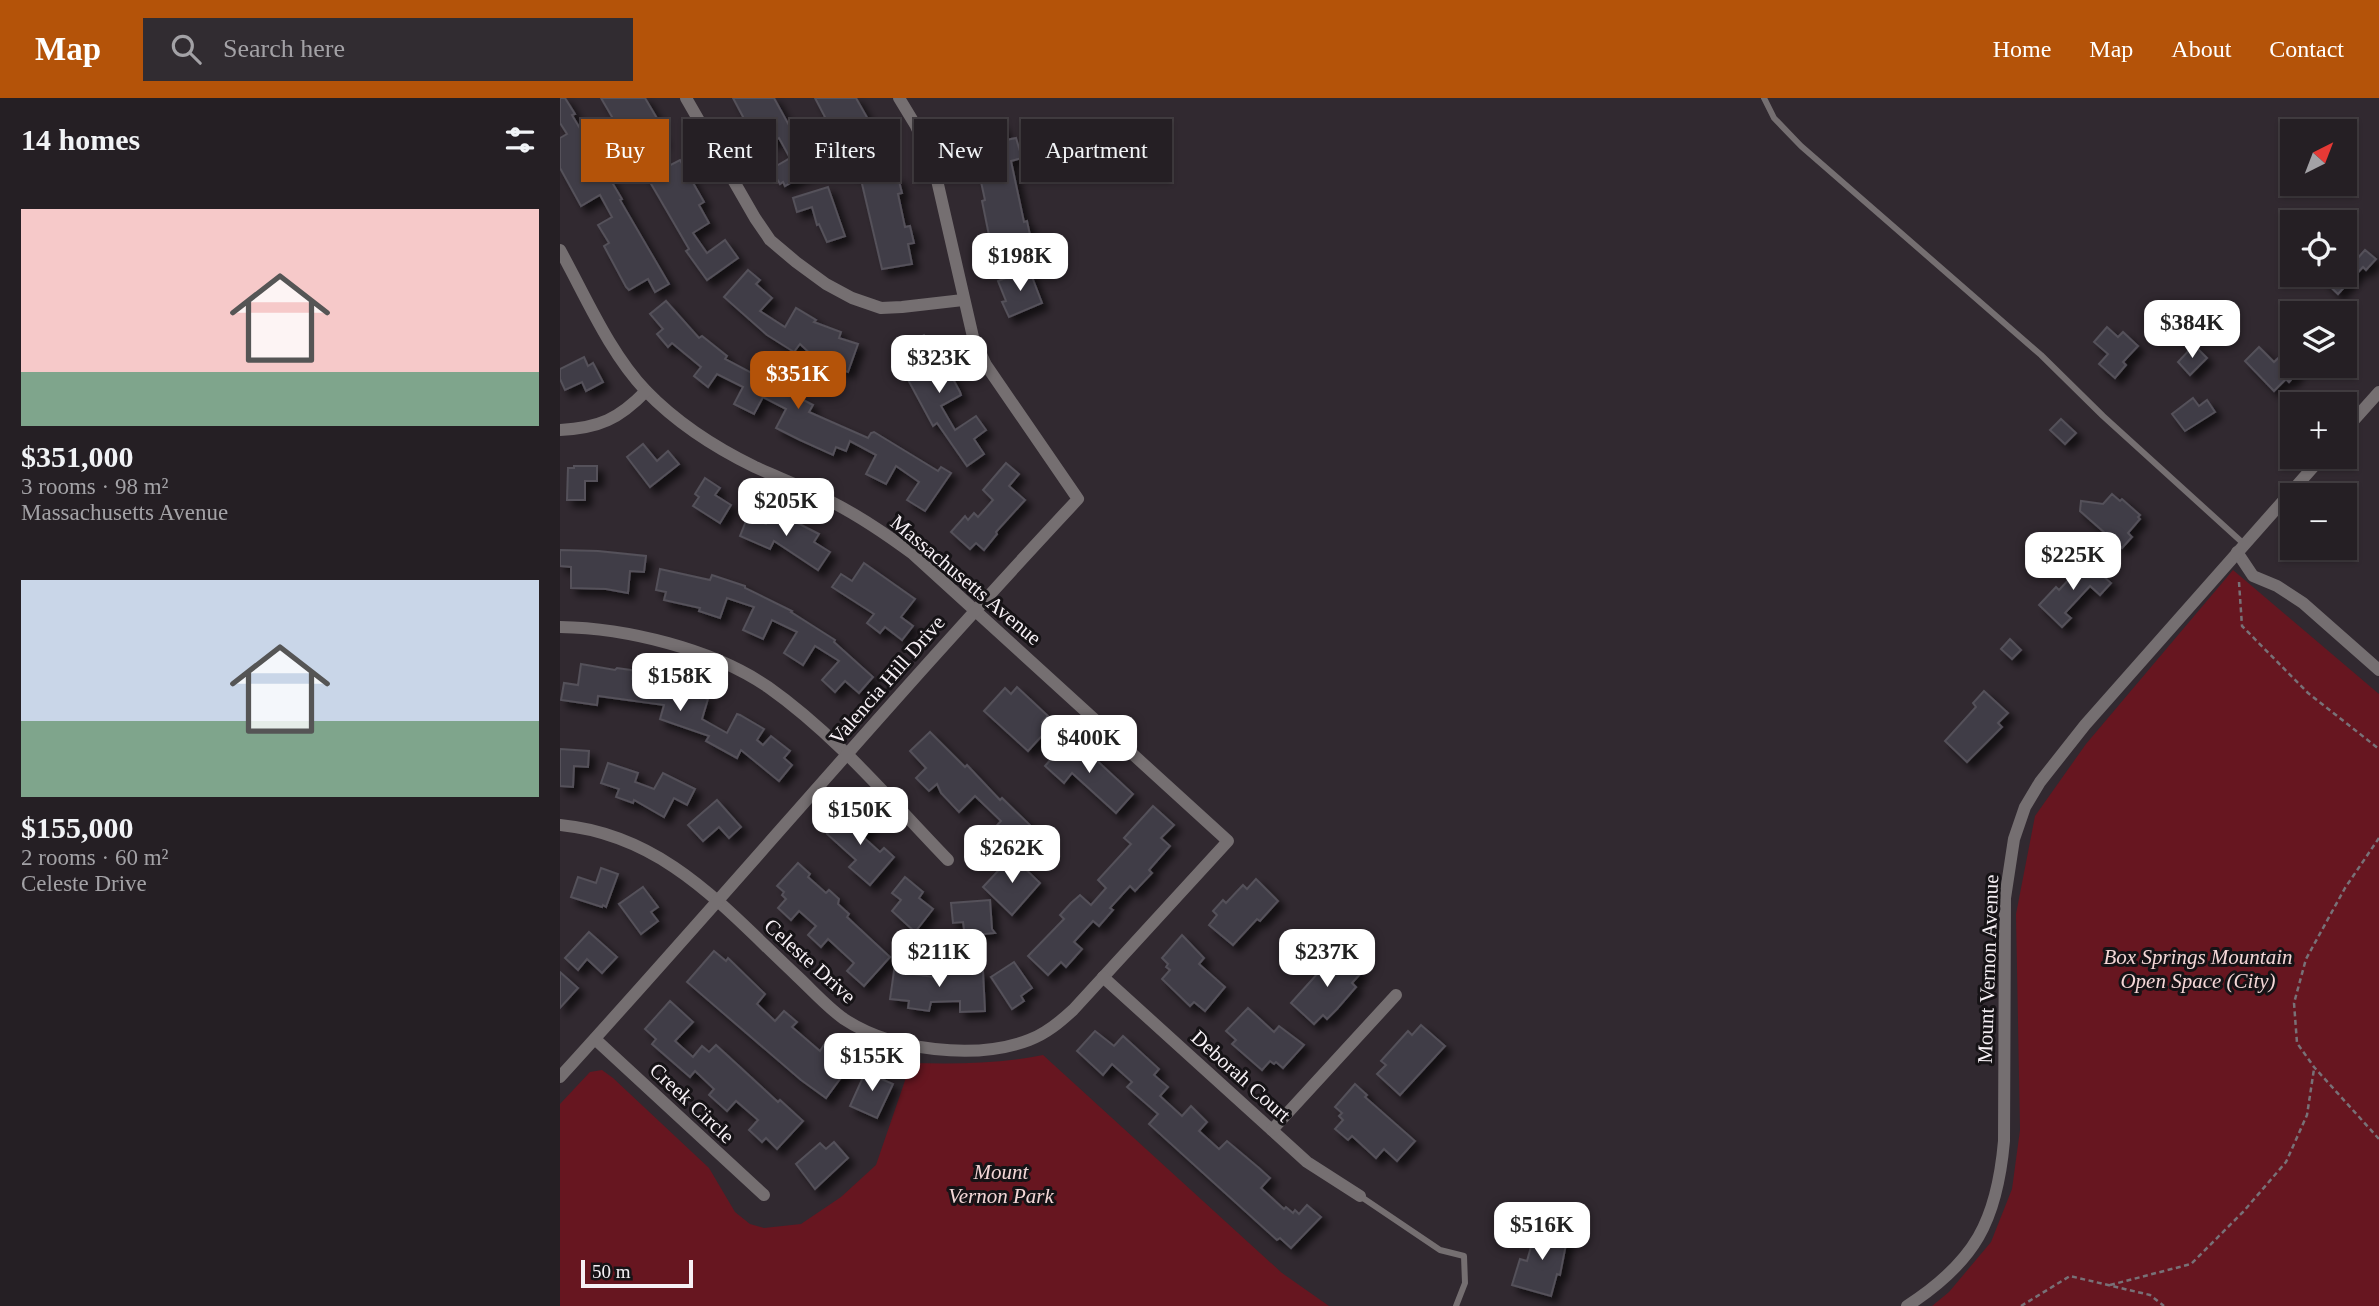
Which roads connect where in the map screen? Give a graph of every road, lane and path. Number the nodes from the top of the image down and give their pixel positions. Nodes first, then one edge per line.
1 (686, 98) edge
2 (900, 98) edge
3 (1763, 98) edge
4 (560, 250) edge
5 (963, 300) junction
6 (646, 391) junction
7 (2379, 392) edge
8 (2357, 417) edge
9 (560, 430) edge
10 (2311, 469) edge
11 (2241, 548) junction
12 (2246, 565) junction
13 (975, 609) junction
14 (560, 627) edge
15 (2379, 670) edge
16 (2379, 749) edge
17 (847, 755) junction
18 (560, 825) edge
19 (2379, 838) edge
20 (1228, 841) joint
21 (948, 860) dead end
22 (718, 902) junction
23 (1103, 977) junction
24 (1396, 995) dead end
25 (594, 1039) junction
26 (2314, 1067) junction
27 (560, 1077) edge
28 (1272, 1130) junction
29 (2379, 1139) edge
30 (764, 1195) dead end
31 (1360, 1196) joint
32 (2109, 1285) junction
33 (1456, 1306) edge
34 (1907, 1306) edge
35 (2021, 1306) edge
36 (2164, 1306) edge

1 - 5 street
2 - 5 street
3 - 11 lane
4 - 6 street, Massachusetts Avenue
5 - 13 street, Valencia Hill Drive
6 - 9 street
6 - 13 street, Massachusetts Avenue
7 - 8 street
10 - 11 street, Mount Vernon Avenue
11 - 12 street
11 - 34 street, Mount Vernon Avenue
12 - 15 street
12 - 16 path
13 - 17 street, Valencia Hill Drive
13 - 20 street, Massachusetts Avenue
14 - 17 street
17 - 21 street
17 - 22 street, Valencia Hill Drive
18 - 22 street, Celeste Drive
19 - 26 path
20 - 23 street, Celeste Drive
22 - 23 street, Celeste Drive
22 - 25 street, Valencia Hill Drive
23 - 28 street, Deborah Court
24 - 28 street
25 - 27 street, Valencia Hill Drive
25 - 30 street, Creek Circle
26 - 29 path
26 - 32 path
28 - 31 street, Deborah Court
31 - 33 lane
32 - 35 path
32 - 36 path

